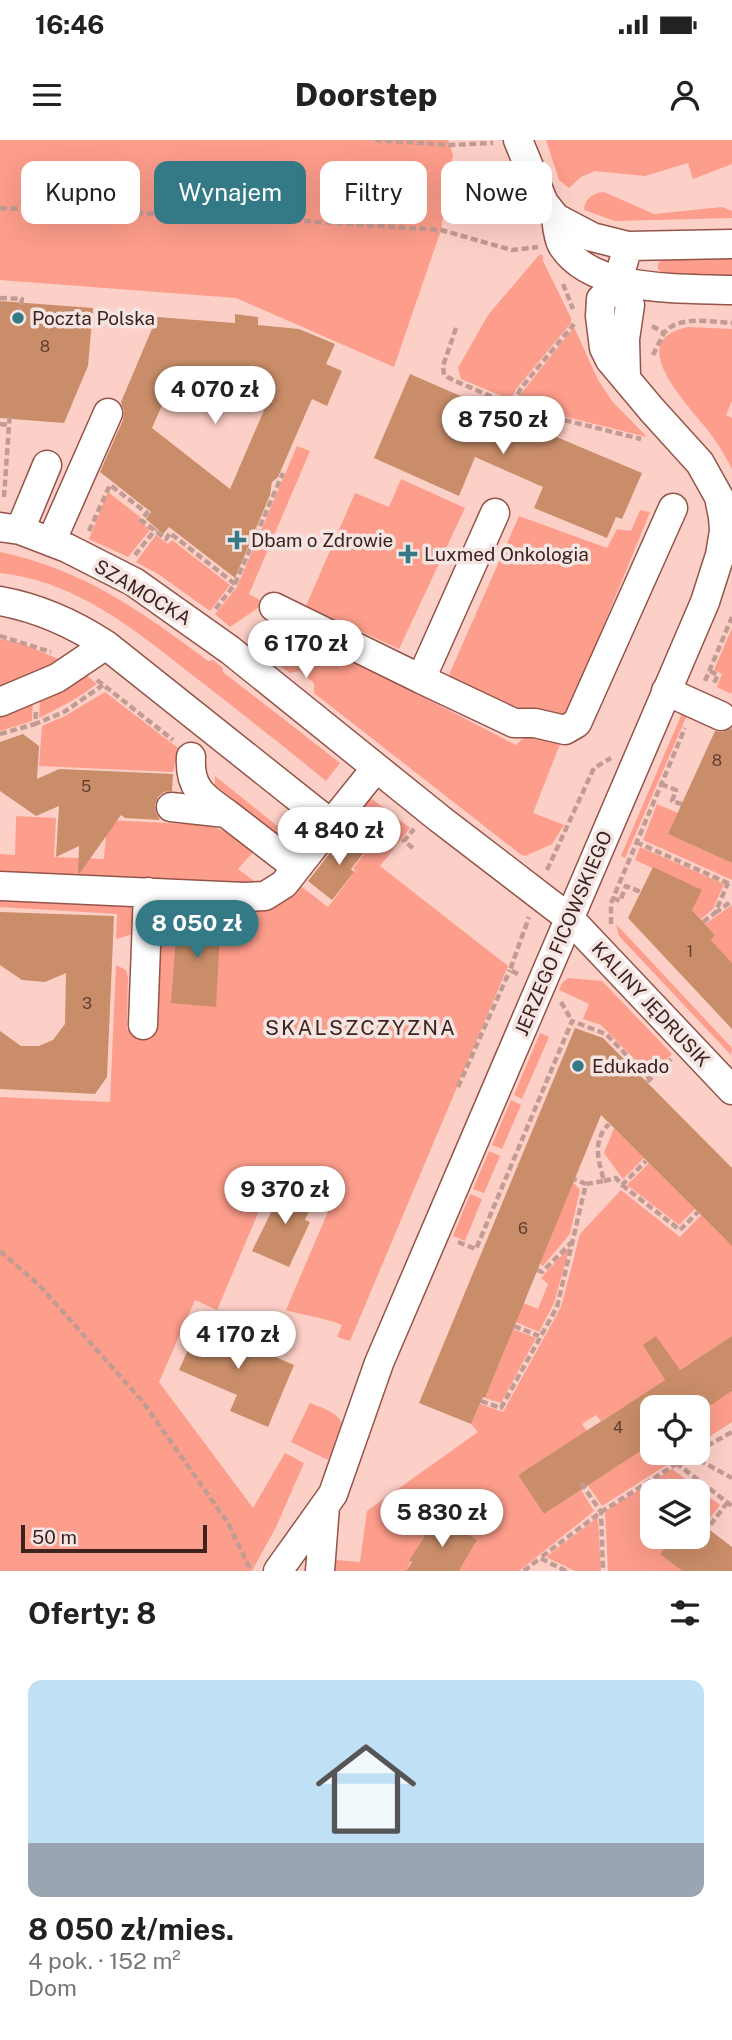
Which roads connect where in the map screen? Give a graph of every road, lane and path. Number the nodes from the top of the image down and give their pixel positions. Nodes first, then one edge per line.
1 (375, 140) edge
2 (518, 141) edge
3 (0, 208) edge
4 (556, 218) junction
5 (732, 244) edge
6 (628, 246) junction
7 (512, 250) dead end
8 (618, 281) junction
9 (732, 290) edge
10 (0, 298) edge
11 (20, 310) dead end
12 (577, 320) dead end
13 (456, 328) dead end
14 (512, 406) junction
15 (10, 413) dead end
16 (108, 413) dead end
17 (508, 413) dead end
18 (0, 424) edge
19 (9, 425) junction
20 (647, 440) dead end
21 (47, 465) dead end
22 (282, 473) dead end
23 (725, 497) edge
24 (4, 499) dead end
25 (673, 508) dead end
26 (495, 513) dead end
27 (10, 529) edge
28 (156, 530) junction
29 (85, 541) dead end
30 (51, 542) junction
31 (726, 556) edge
32 (129, 563) dead end
33 (235, 584) junction
34 (0, 601) edge
35 (274, 607) dead end
36 (209, 617) dead end
37 (732, 617) edge
38 (0, 636) edge
39 (106, 645) junction
40 (76, 666) junction
41 (710, 671) junction
42 (421, 679) junction
43 (103, 685) dead end
44 (666, 691) junction
45 (703, 697) junction
46 (0, 702) edge
47 (64, 712) dead end
48 (721, 716) dead end
49 (35, 724) dead end
50 (0, 734) edge
51 (613, 756) dead end
52 (191, 757) dead end
53 (376, 768) junction
54 (661, 784) junction
55 (682, 804) dead end
56 (171, 807) dead end
57 (226, 813) junction
58 (419, 822) dead end
59 (331, 824) junction
60 (636, 842) junction
61 (413, 848) dead end
62 (296, 867) junction
63 (548, 879) dead end
64 (730, 884) edge
65 (0, 886) edge
66 (148, 892) junction
67 (640, 892) dead end
68 (613, 898) junction
69 (732, 901) edge
70 (715, 913) junction
71 (569, 918) junction
72 (704, 922) dead end
73 (612, 936) dead end
74 (510, 970) dead end
75 (563, 1007) dead end
76 (572, 1021) junction
77 (143, 1025) dead end
78 (676, 1054) dead end
79 (458, 1087) dead end
80 (732, 1090) edge
81 (610, 1124) dead end
82 (646, 1161) dead end
83 (575, 1179) dead end
84 (604, 1181) junction
85 (586, 1184) junction
86 (622, 1185) junction
87 (698, 1212) dead end
88 (449, 1238) dead end
89 (575, 1238) junction
90 (0, 1251) edge
91 (537, 1270) dead end
92 (514, 1326) dead end
93 (539, 1336) junction
94 (481, 1401) dead end
95 (732, 1432) edge
96 (710, 1444) edge
97 (710, 1464) edge
98 (673, 1465) edge
99 (682, 1465) edge
100 (732, 1478) edge
101 (581, 1483) dead end
102 (329, 1500) junction
103 (730, 1505) edge
104 (601, 1512) junction
105 (710, 1527) edge
106 (540, 1558) junction
107 (251, 1571) edge
108 (278, 1571) edge
109 (320, 1571) edge
110 (524, 1571) edge
111 (566, 1571) edge
112 (603, 1571) edge

1 - 2 path
2 - 4 street
3 - 7 path
4 - 6 street
4 - 8 street
5 - 6 street
6 - 8 street
8 - 9 street
8 - 23 street, JERZEGO FICOWSKIEGO
10 - 11 path
12 - 14 path
13 - 14 path
14 - 17 path
14 - 20 path
15 - 19 path
16 - 30 street
18 - 19 path
19 - 24 path
21 - 27 street
22 - 33 path
23 - 31 street, JERZEGO FICOWSKIEGO
25 - 42 street
26 - 42 street
27 - 30 street, SZAMOCKA
28 - 29 path
28 - 32 path
28 - 33 path
30 - 53 street, SZAMOCKA
31 - 44 street, JERZEGO FICOWSKIEGO
33 - 36 path
34 - 39 street
35 - 42 street
37 - 41 path
38 - 40 path
39 - 40 street
39 - 59 street
40 - 46 street
41 - 45 path
41 - 45 path
43 - 47 path
44 - 45 street
44 - 71 street, JERZEGO FICOWSKIEGO
45 - 48 street
45 - 54 path
49 - 50 path
51 - 63 path
52 - 57 street
53 - 59 street
53 - 71 street, SZAMOCKA
54 - 55 path
54 - 60 path
56 - 57 street
57 - 62 street
58 - 61 path
59 - 62 street
60 - 64 path
60 - 68 path
62 - 66 street
64 - 70 path
65 - 66 street
66 - 77 street
67 - 68 path
68 - 73 path
69 - 70 path
70 - 72 path
71 - 80 street, KALINY JĘDRUSIK
71 - 102 street, JERZEGO FICOWSKIEGO
74 - 79 path
75 - 76 path
76 - 78 path
76 - 88 path
81 - 84 path
82 - 86 path
83 - 85 path
84 - 85 path
84 - 86 path
85 - 89 path
86 - 87 path
89 - 91 path
89 - 93 path
90 - 107 path
92 - 93 path
93 - 94 path
95 - 96 path
97 - 100 path
98 - 104 path
99 - 103 path
101 - 104 path
102 - 108 street, JERZEGO FICOWSKIEGO
102 - 109 street, JERZEGO FICOWSKIEGO
103 - 105 path
104 - 106 path
104 - 112 path
106 - 110 path
106 - 111 path

